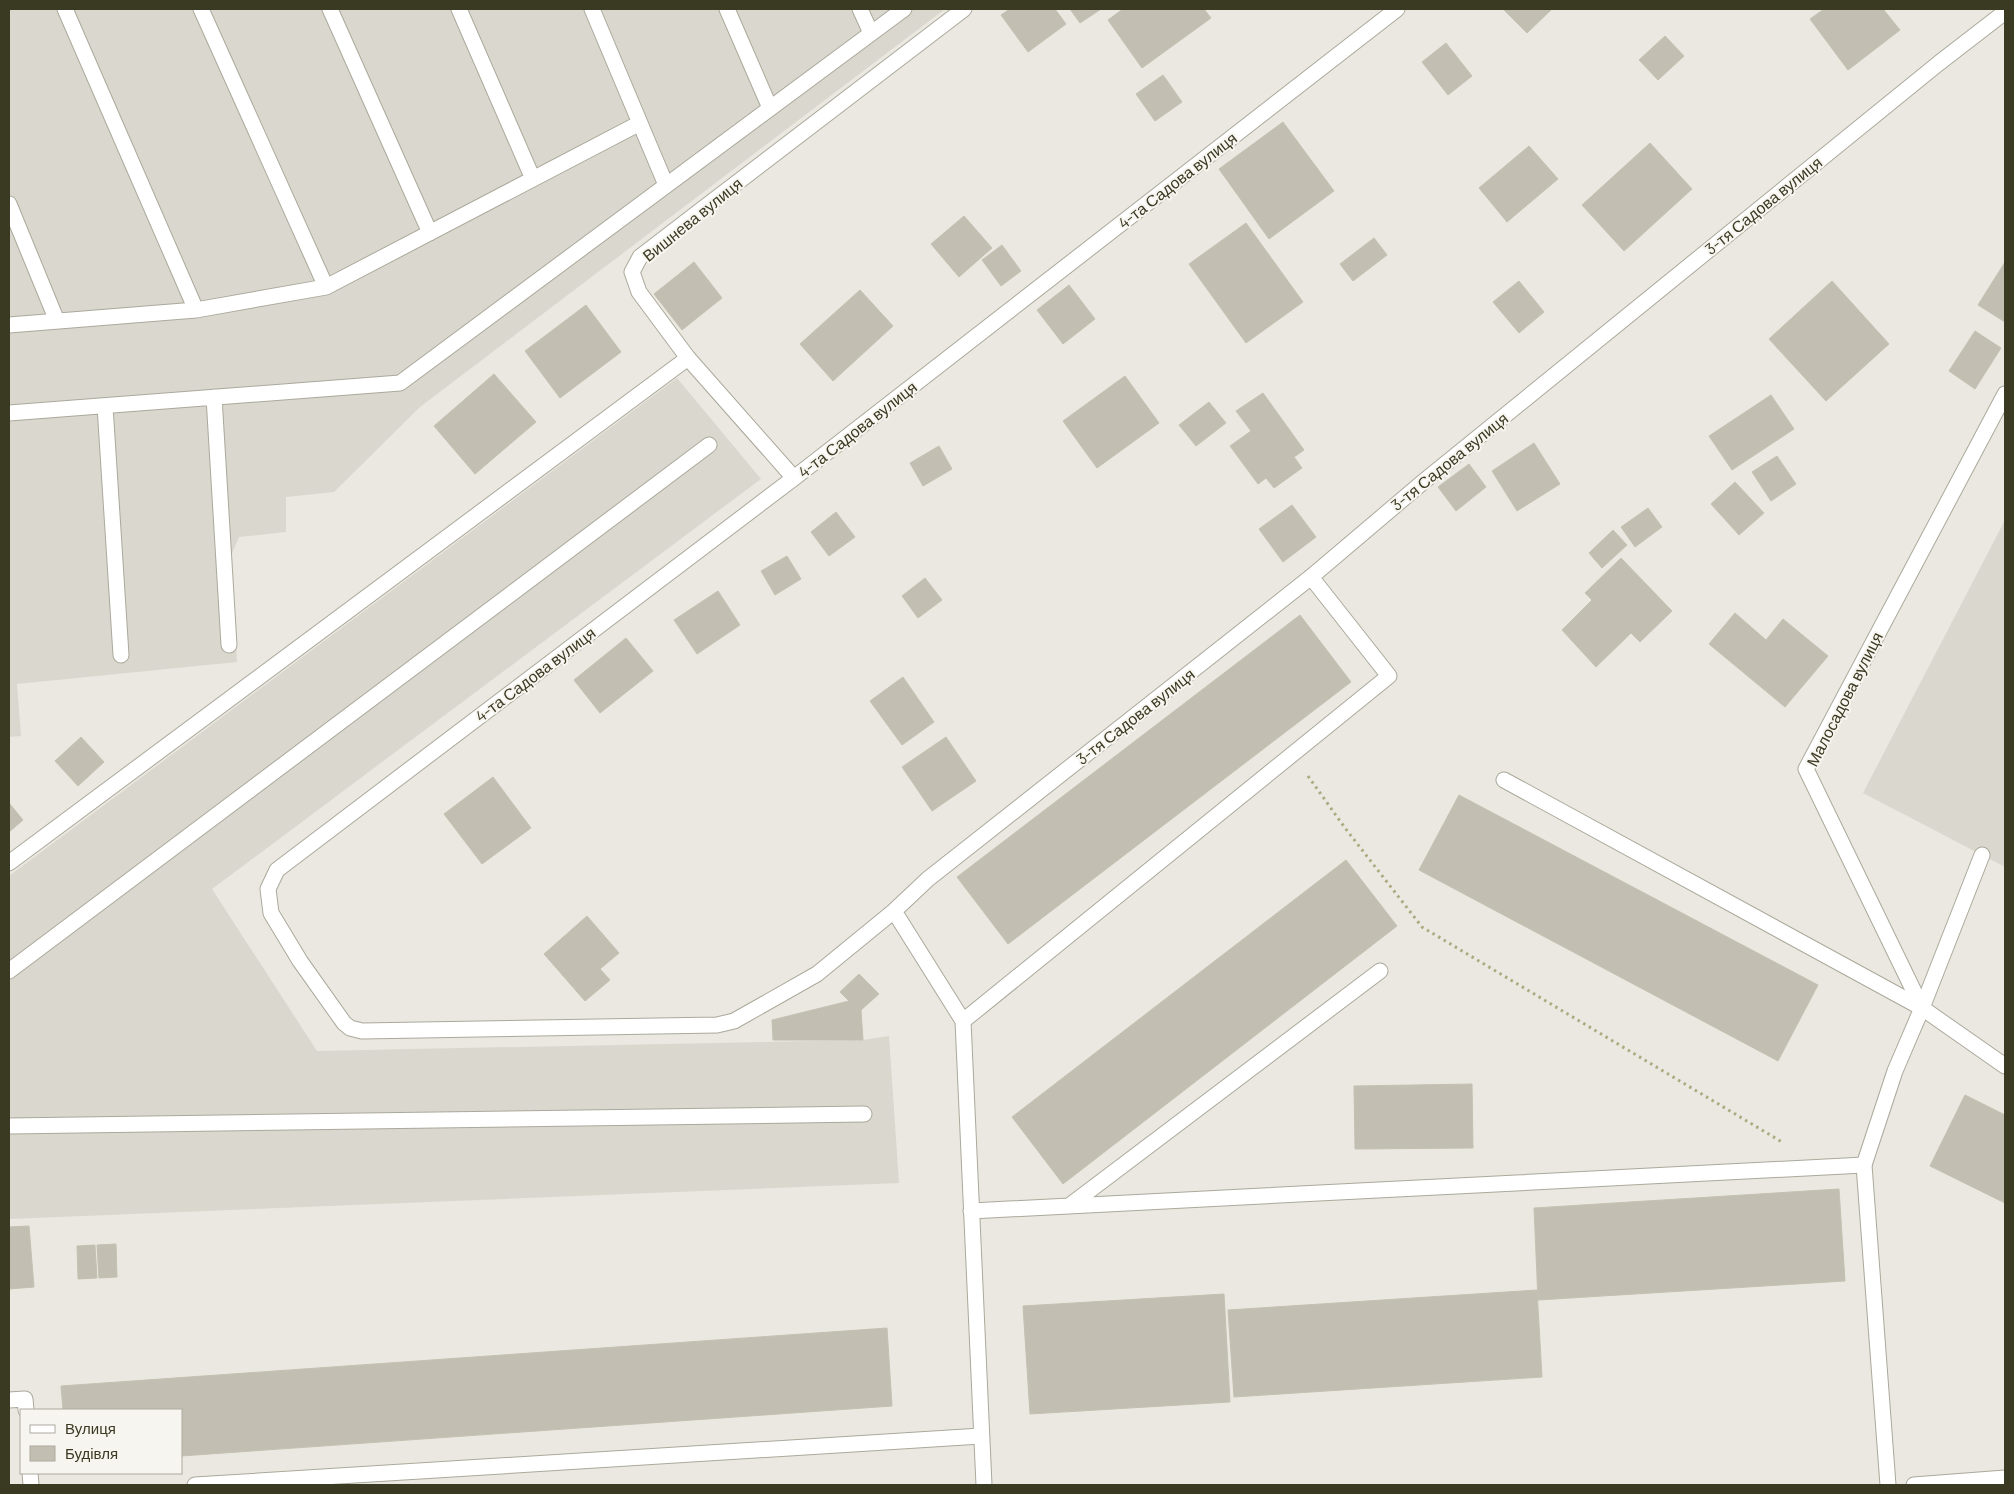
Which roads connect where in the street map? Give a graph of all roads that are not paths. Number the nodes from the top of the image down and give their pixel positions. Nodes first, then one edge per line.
1 (65, 9) edge
2 (201, 9) edge
3 (330, 9) edge
4 (459, 9) edge
5 (592, 9) edge
6 (727, 9) edge
7 (860, 9) edge
8 (904, 9) edge
9 (964, 9) edge
10 (1396, 9) edge
11 (2005, 12) edge
12 (871, 33) junction
13 (770, 108) junction
14 (640, 123) junction
15 (533, 179) junction
16 (666, 185) junction
17 (9, 204) edge
18 (430, 233) junction
19 (326, 287) junction
20 (196, 310) junction
21 (57, 321) junction
22 (9, 325) edge
23 (688, 358) junction
24 (2005, 394) edge
25 (214, 397) junction
26 (105, 406) junction
27 (9, 413) edge
28 (709, 445) dead end
29 (794, 478) junction
30 (1311, 577) junction
31 (229, 645) dead end
32 (121, 655) dead end
33 (1504, 780) dead end
34 (1982, 855) dead end
35 (9, 863) edge
36 (894, 911) junction
37 (9, 971) edge
38 (1380, 971) dead end
39 (1922, 1008) junction
40 (962, 1021) junction
41 (2005, 1066) edge
42 (864, 1114) dead end
43 (9, 1126) edge
44 (1864, 1165) junction
45 (1069, 1206) junction
46 (971, 1211) junction
47 (9, 1400) edge
48 (26, 1409) edge
49 (981, 1436) junction
50 (2005, 1478) edge
51 (195, 1485) edge
52 (984, 1485) edge
53 (1888, 1485) edge
54 (1914, 1485) edge

1 - 20 street
2 - 19 street
3 - 18 street
4 - 15 street
5 - 14 street
6 - 13 street
7 - 12 street
8 - 12 street
9 - 23 street, Вишнева вулиця
10 - 29 street, 4-та Садова вулиця
11 - 30 street, 3-тя Садова вулиця
12 - 13 street
13 - 16 street
14 - 15 street
14 - 16 street
15 - 18 street
16 - 25 street
17 - 21 street
18 - 19 street
19 - 20 street
20 - 21 street
21 - 22 street
23 - 29 street, Вишнева вулиця
23 - 35 street
24 - 39 street, Малосадова вулиця
25 - 26 street
25 - 31 street
26 - 27 street
26 - 32 street
28 - 37 street
29 - 36 street, 4-та Садова вулиця
30 - 36 street, 3-тя Садова вулиця
30 - 40 street
33 - 39 street
34 - 39 street
36 - 40 street
38 - 45 street
39 - 41 street
39 - 44 street
40 - 46 street
42 - 43 street
44 - 45 street
44 - 53 street
45 - 46 street
46 - 49 street
47 - 48 street
49 - 51 street
49 - 52 street
50 - 54 street

